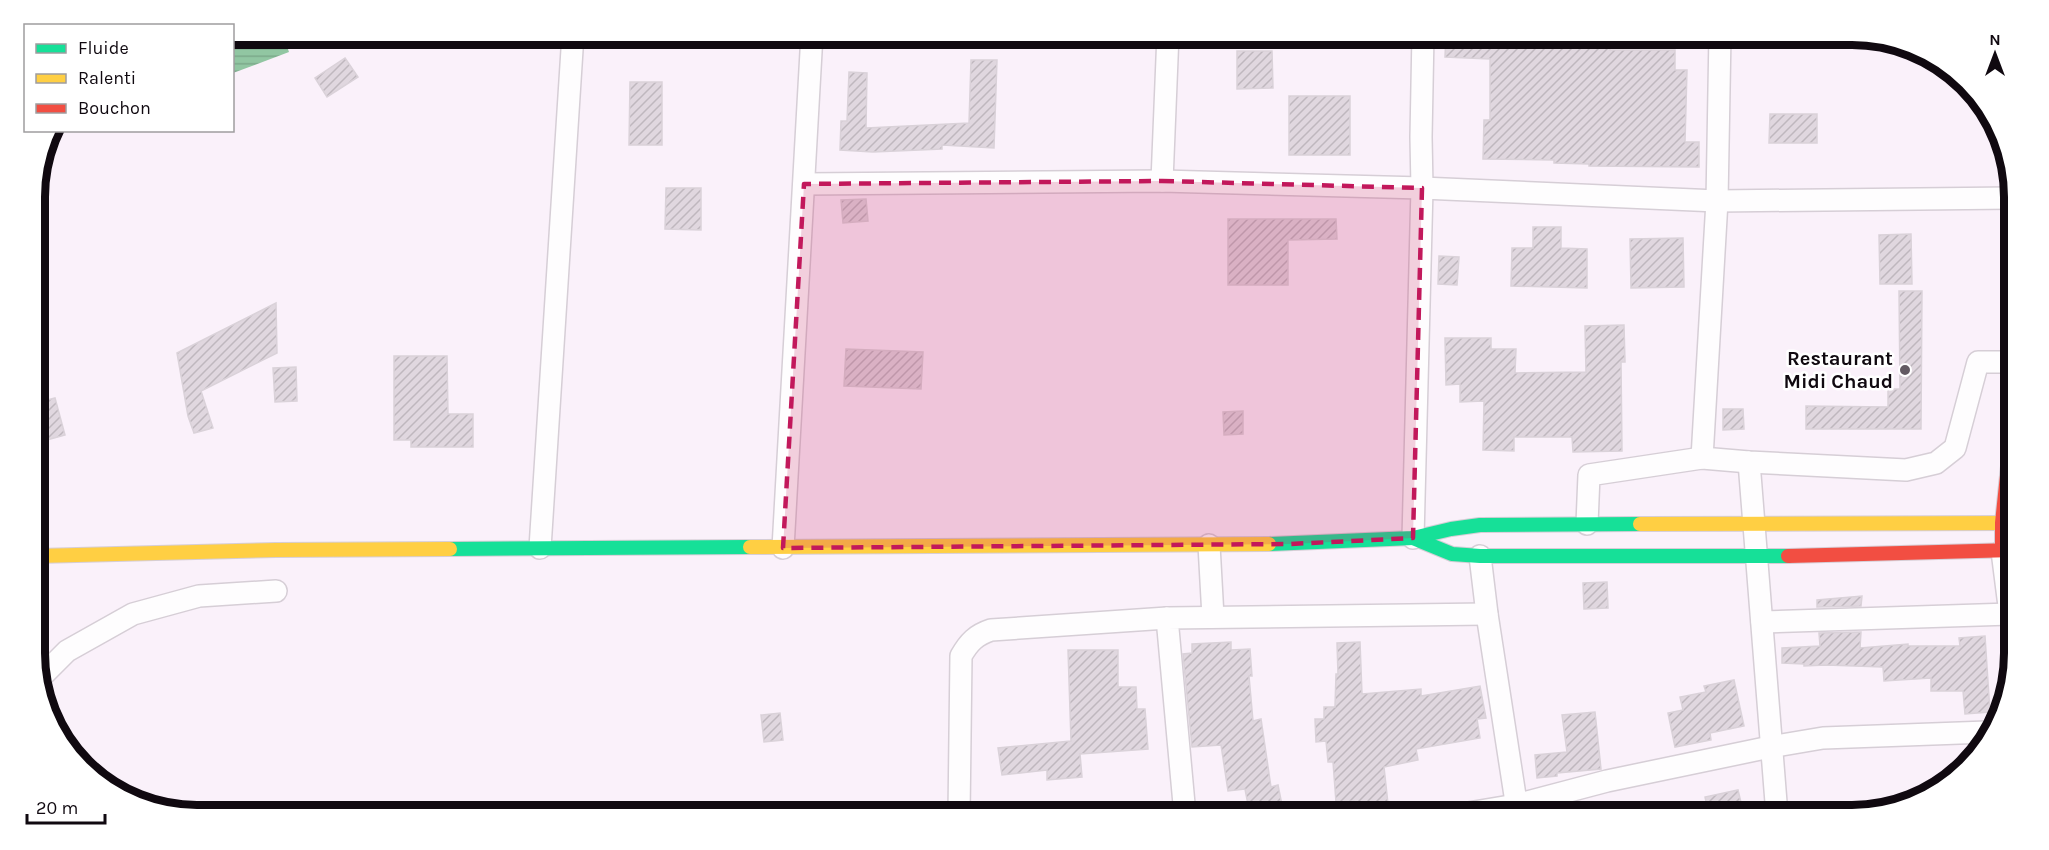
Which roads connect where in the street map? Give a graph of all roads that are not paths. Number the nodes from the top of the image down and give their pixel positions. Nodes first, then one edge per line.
1 (572, 45) edge
2 (811, 45) edge
3 (1168, 45) edge
4 (1423, 45) edge
5 (1720, 45) edge
6 (1162, 181) junction
7 (804, 184) junction
8 (1422, 188) junction
9 (2004, 198) edge
10 (1716, 201) junction
11 (2004, 362) edge
12 (1702, 458) junction
13 (1749, 462) junction
14 (1752, 523) junction
15 (2004, 523) edge
16 (1587, 524) junction
17 (1413, 538) junction
18 (1209, 544) junction
19 (540, 548) junction
20 (783, 548) junction
21 (2004, 550) edge
22 (45, 556) edge
23 (1480, 556) junction
24 (1756, 557) junction
25 (276, 591) dead end
26 (1487, 614) junction
27 (1213, 617) junction
28 (1167, 618) junction
29 (2004, 621) edge
30 (1762, 622) junction
31 (46, 672) edge
32 (1981, 732) edge
33 (1770, 747) junction
34 (959, 805) edge
35 (1184, 805) edge
36 (1516, 805) edge
37 (1533, 805) edge
38 (1776, 805) edge

1 - 19 street
2 - 7 street
3 - 6 street
4 - 8 street
5 - 10 street
6 - 7 street
6 - 8 street
7 - 20 street
8 - 10 street
8 - 17 street
9 - 10 street
10 - 12 street
11 - 13 street
12 - 13 street
12 - 16 street
13 - 14 street
14 - 15 main road
14 - 16 main road
14 - 24 street
16 - 17 main road
17 - 18 main road
17 - 23 main road
18 - 20 main road
18 - 27 street
19 - 20 main road
19 - 22 main road
21 - 24 main road
23 - 24 main road
23 - 26 street
24 - 30 street
25 - 31 street
26 - 27 street
26 - 36 street
27 - 28 street
28 - 34 street
28 - 35 street
29 - 30 street
30 - 33 street
32 - 33 street
33 - 37 street
33 - 38 street

